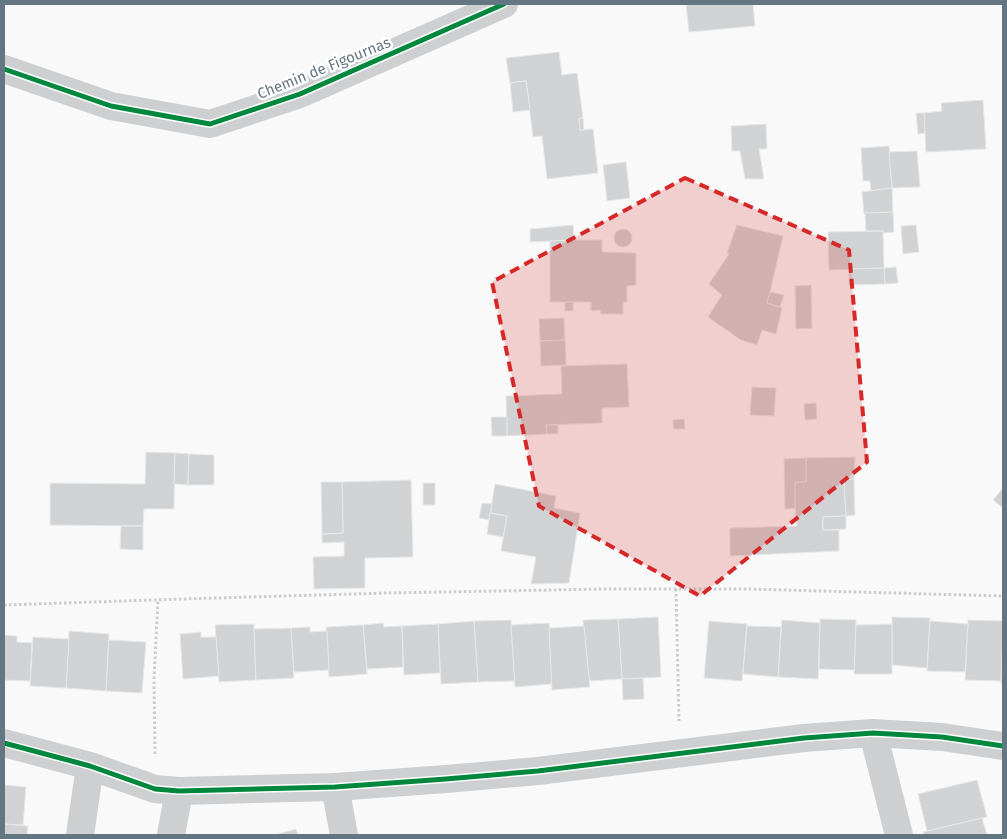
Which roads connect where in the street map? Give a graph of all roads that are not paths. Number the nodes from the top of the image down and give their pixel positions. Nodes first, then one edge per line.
1 (504, 4) edge
2 (4, 69) edge
3 (873, 734) junction
4 (4, 743) edge
5 (1003, 746) edge
6 (90, 766) junction
7 (334, 787) junction
8 (167, 790) junction
9 (80, 835) edge
10 (171, 835) edge
11 (344, 835) edge
12 (899, 835) edge

1 - 2 street, Chemin de Figournas
3 - 5 street
3 - 7 street
3 - 12 street
4 - 6 street
6 - 8 street
6 - 9 street
7 - 8 street
7 - 11 street
8 - 10 street

